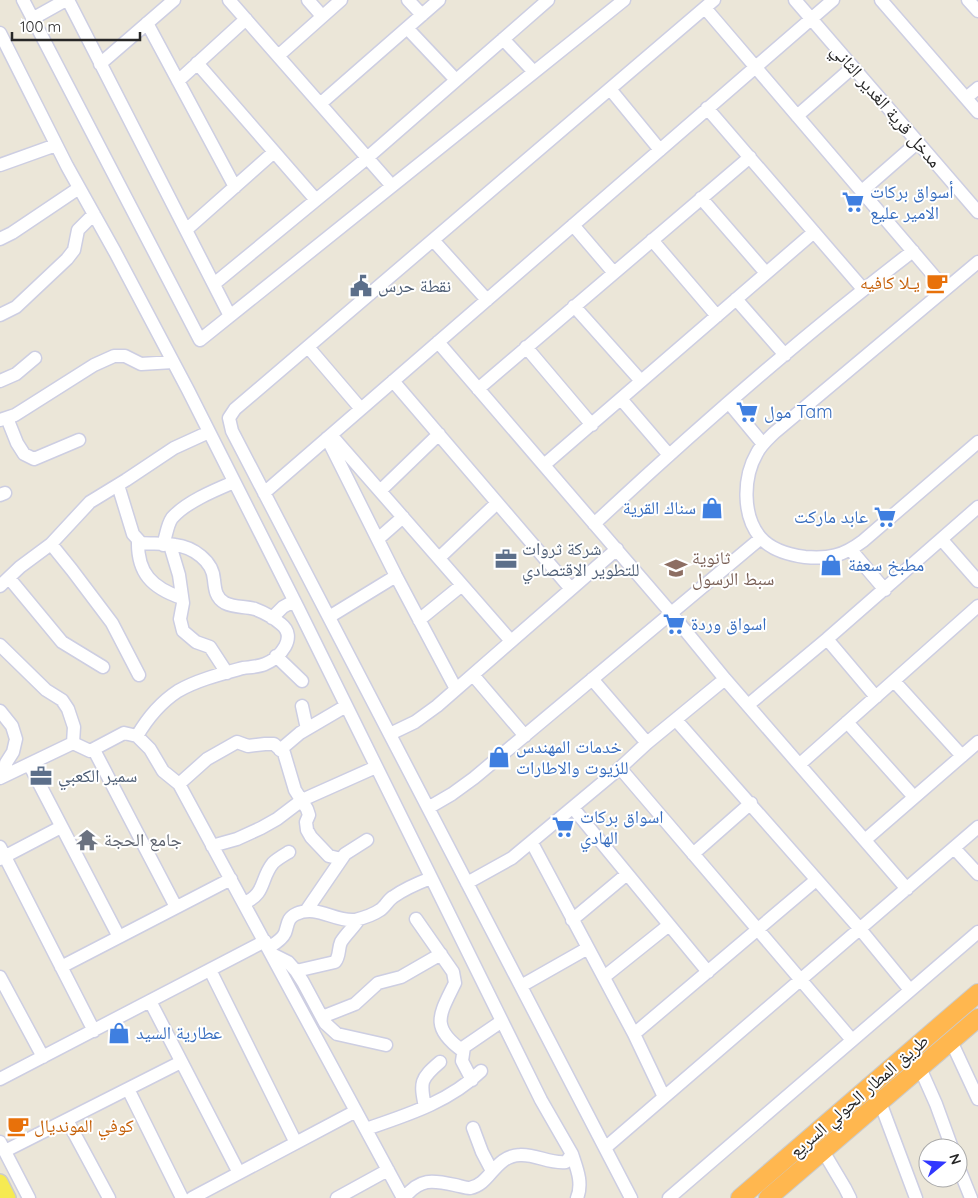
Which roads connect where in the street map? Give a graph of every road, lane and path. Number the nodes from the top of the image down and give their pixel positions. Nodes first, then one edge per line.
1 (23, 0) edge
2 (174, 0) edge
3 (229, 0) edge
4 (308, 0) edge
5 (340, 0) edge
6 (408, 0) edge
7 (439, 0) edge
8 (548, 0) edge
9 (624, 0) edge
10 (795, 0) edge
11 (833, 0) edge
12 (881, 0) edge
13 (968, 0) edge
14 (71, 2) edge
15 (709, 4) edge
16 (978, 11) edge
17 (422, 15) junction
18 (322, 16) junction
19 (811, 18) junction
20 (32, 19) junction
21 (246, 19) junction
22 (147, 23) junction
23 (407, 28) junction
24 (503, 39) junction
25 (1, 40) edge
26 (278, 56) junction
27 (197, 63) junction
28 (100, 64) junction
29 (755, 67) junction
30 (853, 67) junction
31 (534, 72) junction
32 (178, 80) junction
33 (456, 80) junction
34 (978, 88) edge
35 (610, 89) junction
36 (966, 98) junction
37 (320, 104) junction
38 (707, 108) junction
39 (978, 112) edge
40 (797, 116) junction
41 (918, 142) junction
42 (56, 145) junction
43 (660, 150) junction
44 (274, 152) junction
45 (750, 157) junction
46 (367, 158) junction
47 (2, 162) edge
48 (392, 186) junction
49 (235, 187) junction
50 (79, 188) junction
51 (862, 191) junction
52 (701, 198) junction
53 (316, 200) junction
54 (975, 204) edge
55 (94, 214) junction
56 (573, 225) junction
57 (186, 230) junction
58 (814, 232) junction
59 (0, 239) edge
60 (434, 240) junction
61 (652, 240) junction
62 (913, 251) junction
63 (978, 262) edge
64 (614, 273) junction
65 (766, 273) junction
66 (214, 284) junction
67 (864, 289) junction
68 (946, 289) junction
69 (736, 299) junction
70 (486, 300) junction
71 (574, 306) junction
72 (0, 315) edge
73 (230, 316) junction
74 (717, 316) junction
75 (438, 342) junction
76 (308, 347) junction
77 (526, 347) junction
78 (785, 355) junction
79 (35, 358) dead end
80 (173, 362) junction
81 (0, 381) edge
82 (393, 381) junction
83 (641, 381) junction
84 (478, 389) junction
85 (622, 398) junction
86 (729, 403) junction
87 (361, 409) junction
88 (4, 419) edge
89 (592, 425) junction
90 (209, 432) junction
91 (439, 434) junction
92 (329, 436) junction
93 (79, 440) dead end
94 (978, 442) edge
95 (763, 444) junction
96 (669, 455) junction
97 (544, 465) junction
98 (234, 482) junction
99 (118, 485) junction
100 (380, 491) junction
101 (264, 493) junction
102 (497, 502) junction
103 (978, 507) edge
104 (403, 518) junction
105 (594, 524) junction
106 (761, 538) junction
107 (378, 539) junction
108 (138, 540) junction
109 (942, 540) junction
110 (51, 544) junction
111 (167, 545) junction
112 (617, 549) junction
113 (851, 550) junction
114 (438, 558) junction
115 (396, 576) junction
116 (978, 581) edge
117 (4, 582) edge
118 (462, 585) junction
119 (571, 589) junction
120 (884, 590) junction
121 (182, 598) junction
122 (294, 601) junction
123 (976, 612) edge
124 (671, 613) junction
125 (329, 617) junction
126 (272, 618) junction
127 (419, 620) junction
128 (827, 639) junction
129 (511, 642) junction
130 (0, 645) edge
131 (276, 656) junction
132 (103, 667) dead end
133 (227, 673) junction
134 (473, 674) junction
135 (139, 675) dead end
136 (592, 679) junction
137 (725, 679) junction
138 (894, 680) junction
139 (302, 681) dead end
140 (456, 689) junction
141 (876, 697) junction
142 (748, 705) junction
143 (302, 706) dead end
144 (346, 706) junction
145 (0, 711) edge
146 (676, 720) junction
147 (847, 722) junction
148 (307, 729) junction
149 (390, 734) junction
150 (137, 736) junction
151 (525, 736) junction
152 (978, 742) edge
153 (72, 743) junction
154 (647, 743) junction
155 (94, 750) junction
156 (280, 750) junction
157 (962, 756) junction
158 (28, 764) junction
159 (800, 764) junction
160 (376, 767) junction
161 (620, 768) junction
162 (3, 776) edge
163 (179, 784) junction
164 (914, 797) junction
165 (302, 800) junction
166 (751, 803) junction
167 (428, 808) junction
168 (572, 808) junction
169 (61, 826) junction
170 (978, 827) edge
171 (367, 840) dead end
172 (865, 840) junction
173 (532, 843) junction
174 (212, 846) junction
175 (954, 848) junction
176 (289, 852) dead end
177 (2, 854) edge
178 (693, 854) junction
179 (341, 859) junction
180 (627, 874) junction
181 (978, 874) edge
182 (431, 878) junction
183 (231, 879) junction
184 (816, 880) junction
185 (467, 882) junction
186 (907, 889) junction
187 (244, 903) junction
188 (176, 907) junction
189 (306, 910) junction
190 (359, 919) junction
191 (416, 919) dead end
192 (572, 920) junction
193 (669, 925) junction
194 (860, 929) junction
195 (758, 930) junction
196 (978, 932) edge
197 (119, 937) junction
198 (268, 948) junction
199 (588, 948) junction
200 (441, 954) junction
201 (62, 967) junction
202 (210, 970) junction
203 (296, 971) junction
204 (708, 972) junction
205 (0, 978) edge
206 (604, 978) junction
207 (801, 980) junction
208 (521, 986) junction
209 (910, 990) junction
210 (978, 994) edge
211 (150, 1001) junction
212 (322, 1016) junction
213 (978, 1018) edge
214 (502, 1021) junction
215 (94, 1031) junction
216 (634, 1034) junction
217 (852, 1040) junction
218 (951, 1041) junction
219 (386, 1046) dead end
220 (463, 1050) junction
221 (43, 1057) junction
222 (181, 1062) junction
223 (440, 1062) dead end
224 (920, 1068) junction
225 (481, 1071) dead end
226 (0, 1079) edge
227 (472, 1080) junction
228 (128, 1089) junction
229 (664, 1097) junction
230 (978, 1099) edge
231 (880, 1102) junction
232 (425, 1107) junction
233 (356, 1111) junction
234 (68, 1120) junction
235 (472, 1128) dead end
236 (366, 1129) junction
237 (948, 1138) edge
238 (296, 1143) junction
239 (2, 1147) edge
240 (605, 1148) junction
241 (823, 1151) junction
242 (572, 1154) junction
243 (388, 1170) junction
244 (492, 1172) junction
245 (238, 1173) junction
246 (0, 1182) edge
247 (776, 1196) edge
248 (8, 1198) edge
249 (29, 1198) edge
250 (109, 1198) edge
251 (182, 1198) edge
252 (192, 1198) edge
253 (337, 1198) edge
254 (403, 1198) edge
255 (576, 1198) edge
256 (631, 1198) edge
257 (669, 1198) edge
258 (740, 1198) edge
259 (850, 1198) edge
260 (916, 1198) edge

1 - 20 street
2 - 22 street
3 - 21 street
4 - 18 street
5 - 18 street
6 - 17 street
7 - 17 street
8 - 24 street
9 - 31 street
10 - 19 street, مدخل قرية الغدير الثاني
11 - 19 street
12 - 36 street
13 - 16 street
14 - 20 street
14 - 28 street
15 - 29 street
15 - 35 street
17 - 23 street
18 - 26 street
19 - 29 street
19 - 30 street, مدخل قرية الغدير الثاني
20 - 73 street
21 - 26 street
21 - 27 street
22 - 28 street
22 - 32 street
23 - 33 street
23 - 37 street
24 - 31 street
24 - 33 street
25 - 42 street
26 - 37 street
27 - 32 street
27 - 44 street
28 - 57 street
29 - 38 street
29 - 40 street
30 - 40 street
30 - 41 street, مدخل قرية الغدير الثاني
31 - 48 street
32 - 49 street
33 - 46 street
34 - 36 street
35 - 43 street
35 - 60 street
36 - 39 street
37 - 46 street
38 - 43 street
38 - 45 street
40 - 51 street
41 - 51 street
41 - 54 street, مدخل قرية الغدير الثاني
42 - 47 street
42 - 50 street
43 - 56 street
44 - 49 street
44 - 53 street
45 - 52 street
45 - 58 street
46 - 48 street
46 - 53 street
48 - 73 street
49 - 57 street
50 - 55 street
50 - 59 street
51 - 62 street
52 - 61 street
52 - 65 street
53 - 66 street
55 - 72 street
55 - 80 street
56 - 64 street
56 - 70 street
57 - 66 street
58 - 65 street
58 - 67 street
60 - 70 street
60 - 76 street
61 - 64 street
61 - 74 street
62 - 67 street
62 - 68 street
63 - 68 street
64 - 71 street
65 - 69 street
66 - 73 street
67 - 78 street
68 - 95 street
69 - 74 street
69 - 78 street
70 - 75 street
71 - 77 street
71 - 83 street
74 - 83 street
75 - 82 street
75 - 84 street
76 - 87 street
76 - 101 street
77 - 84 street
77 - 89 street
78 - 86 street
79 - 81 street
80 - 88 street
80 - 90 street
82 - 87 street
82 - 91 street
83 - 85 street
84 - 97 street
85 - 89 street
85 - 96 street
86 - 95 street
86 - 96 street
87 - 92 street
88 - 93 street
89 - 97 street
90 - 98 street
90 - 99 street
91 - 100 street
91 - 102 street
92 - 100 street
92 - 101 street
92 - 107 street
94 - 113 street
95 - 106 street
96 - 105 street
97 - 105 street
98 - 111 street
98 - 122 street
99 - 108 street
99 - 110 street
100 - 104 street
101 - 125 street
102 - 114 street
102 - 119 street
103 - 109 street
104 - 107 street
104 - 114 street
105 - 112 street
106 - 113 street
106 - 124 street
107 - 115 street
108 - 111 street
108 - 121 street
109 - 116 street
109 - 120 street
110 - 117 street
110 - 135 street
111 - 121 street
111 - 126 street
112 - 119 street
112 - 124 street
113 - 120 street
114 - 118 street
115 - 125 street
115 - 127 street
117 - 132 street
118 - 127 street
118 - 129 street
119 - 129 street
120 - 128 street
121 - 133 street
122 - 126 street
122 - 144 street
123 - 138 street
124 - 136 street
124 - 137 street
125 - 149 street
126 - 131 street
127 - 140 street
128 - 141 street
128 - 142 street
129 - 134 street
130 - 153 street
131 - 133 street
131 - 139 street
133 - 150 street
134 - 140 street
134 - 151 street
136 - 151 street
136 - 154 street
137 - 142 street
137 - 146 street
138 - 141 street
138 - 157 street
140 - 149 street
141 - 147 street
142 - 159 street
143 - 148 street
144 - 148 street
144 - 160 street
145 - 162 street
146 - 154 street
146 - 166 street
147 - 159 street
147 - 164 street
148 - 156 street
149 - 167 street
150 - 155 street
150 - 163 street
151 - 167 street
152 - 157 street
153 - 155 street
153 - 158 street
154 - 161 street
155 - 188 street
156 - 163 street
156 - 165 street
157 - 164 street
158 - 162 street
158 - 169 street
159 - 172 street
160 - 165 street
160 - 182 street
161 - 168 street
161 - 178 street
163 - 174 street
164 - 172 street
165 - 174 street
165 - 179 street
166 - 178 street
166 - 184 street
167 - 185 street
168 - 173 street
168 - 180 street
169 - 177 street
169 - 197 street
170 - 175 street
171 - 179 street
172 - 186 street
173 - 185 street
173 - 192 street
174 - 183 street
175 - 181 street
175 - 186 street
176 - 187 street
177 - 201 street
178 - 195 street
179 - 189 street
180 - 192 street
180 - 193 street
182 - 190 street
182 - 214 street
183 - 187 street
183 - 188 street
184 - 194 street
184 - 195 street
185 - 208 street
186 - 194 street
187 - 198 street
188 - 197 street
189 - 190 street
189 - 198 street
190 - 203 street
191 - 200 street
192 - 199 street
193 - 204 street
193 - 206 street
194 - 207 street
194 - 209 street
195 - 204 street
195 - 207 street
196 - 209 street
197 - 201 street
198 - 202 street
198 - 203 street
198 - 233 street
199 - 206 street
199 - 208 street
200 - 212 street
200 - 220 street
201 - 215 street
202 - 211 street
202 - 238 street
203 - 212 street
204 - 216 street
205 - 221 street
206 - 216 street
207 - 217 street
207 - 229 street
208 - 240 street
209 - 217 street
210 - 258 highway, طريق المطار الحولي السريع
211 - 215 street
211 - 222 street
212 - 219 street
213 - 218 highway, طريق المطار الحولي السريع
214 - 220 street
214 - 242 street
215 - 221 street
216 - 229 street
217 - 257 street
218 - 224 highway, طريق المطار الحولي السريع
218 - 230 street
220 - 227 street
221 - 226 street
222 - 228 street
222 - 245 street
223 - 232 street
224 - 231 highway, طريق المطار الحولي السريع
224 - 237 street
225 - 227 street
227 - 232 street
228 - 234 street
228 - 251 street
229 - 240 street
231 - 241 highway, طريق المطار الحولي السريع
231 - 260 street
232 - 236 street
233 - 236 street
233 - 238 street
234 - 239 street
234 - 250 street
235 - 244 street
236 - 243 street
238 - 245 street
239 - 249 street
240 - 256 street
241 - 247 highway, طريق المطار الحولي السريع
241 - 259 street
242 - 244 street
242 - 255 street
243 - 253 street
243 - 254 street
244 - 254 street
245 - 252 street
246 - 248 main road

